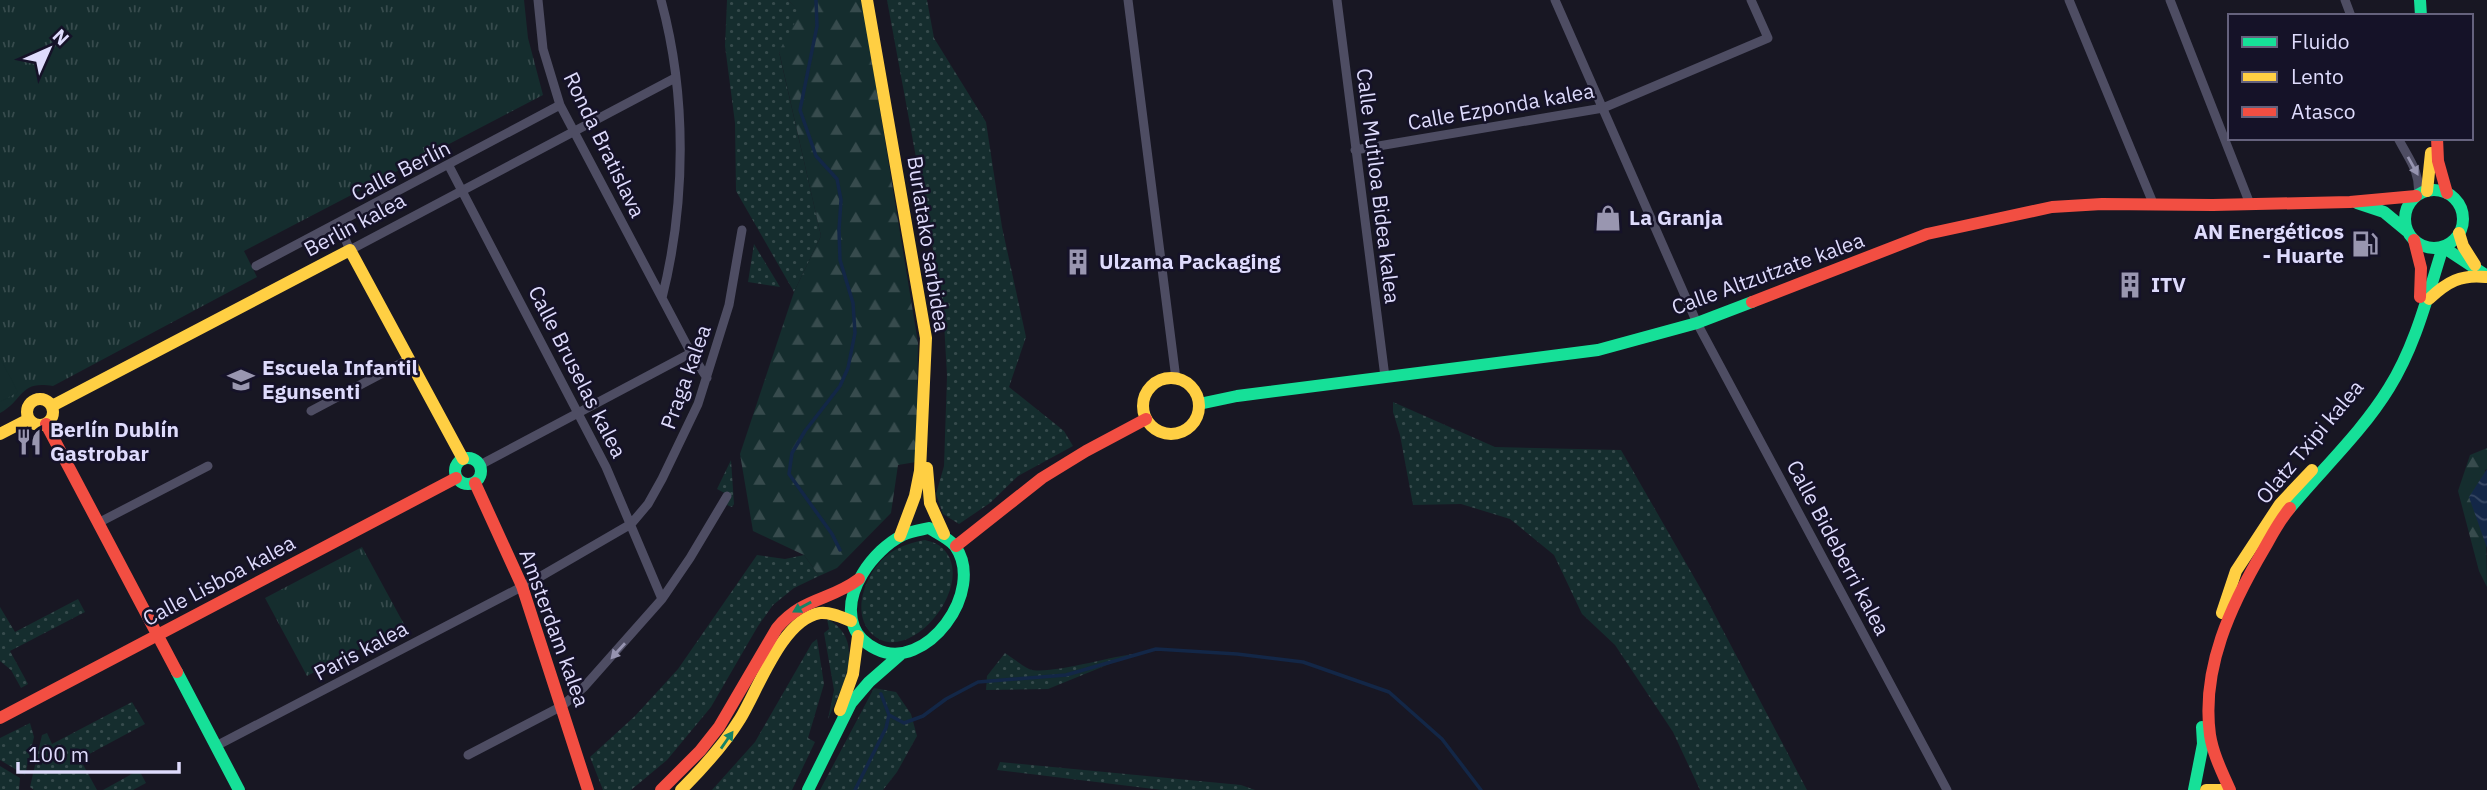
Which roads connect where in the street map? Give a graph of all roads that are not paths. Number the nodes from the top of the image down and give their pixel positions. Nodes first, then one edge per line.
1 (538, 0) edge
2 (661, 0) edge
3 (867, 0) edge
4 (875, 0) edge
5 (1128, 0) edge
6 (1337, 0) edge
7 (1555, 0) edge
8 (1751, 0) edge
9 (2069, 0) edge
10 (2170, 0) edge
11 (675, 78) junction
12 (560, 105) junction
13 (1603, 108) junction
14 (573, 131) junction
15 (2399, 140) edge
16 (2430, 140) edge
17 (2437, 140) edge
18 (1355, 150) junction
19 (449, 166) junction
20 (461, 190) junction
21 (2446, 193) junction
22 (2420, 194) junction
23 (2350, 202) junction
24 (2153, 203) junction
25 (2250, 204) junction
26 (338, 223) junction
27 (742, 230) dead end
28 (2459, 233) junction
29 (2411, 236) junction
30 (2443, 247) junction
31 (350, 250) junction
32 (256, 266) dead end
33 (2484, 274) edge
34 (662, 298) junction
35 (2427, 302) junction
36 (1697, 323) junction
37 (691, 353) junction
38 (409, 359) junction
39 (1385, 377) junction
40 (707, 378) junction
41 (1176, 379) junction
42 (1199, 404) junction
43 (52, 406) junction
44 (311, 411) dead end
45 (579, 413) junction
46 (29, 419) junction
47 (1146, 419) junction
48 (46, 424) junction
49 (0, 434) edge
50 (463, 459) junction
51 (480, 465) junction
52 (208, 466) dead end
53 (456, 478) junction
54 (475, 483) junction
55 (727, 496) dead end
56 (99, 523) junction
57 (631, 524) junction
58 (944, 534) junction
59 (900, 536) junction
60 (956, 546) junction
61 (862, 576) junction
62 (522, 586) junction
63 (662, 599) junction
64 (851, 621) junction
65 (157, 635) junction
66 (858, 636) junction
67 (901, 654) junction
68 (562, 706) junction
69 (0, 718) edge
70 (216, 746) junction
71 (468, 755) dead end
72 (239, 790) edge
73 (588, 790) edge
74 (661, 790) edge
75 (681, 790) edge
76 (800, 790) edge
77 (808, 790) edge
78 (1947, 790) edge
79 (2194, 790) edge
80 (2206, 790) edge
81 (2222, 790) edge
82 (2230, 790) edge

1 - 12 street, Ronda Bratislava
2 - 11 street, Ronda Bratislava
3 - 59 street, Burlatako sarbidea
4 - 58 street, Burlatako sarbidea
5 - 41 street
6 - 18 street, Calle Mutiloa Bidea kalea
7 - 13 street, Calle Bideberri kalea
8 - 13 street, Calle Ezponda kalea
9 - 24 street
10 - 25 street
11 - 14 street, Berlin kalea
11 - 34 street, Ronda Bratislava
12 - 14 street, Ronda Bratislava
12 - 19 street, Calle Berlín
13 - 18 street, Calle Ezponda kalea
13 - 36 street, Calle Bideberri kalea
14 - 20 street, Berlin kalea
14 - 34 street, Ronda Bratislava
15 -> 22 street
16 - 22 street
17 - 21 street
18 - 39 street, Calle Mutiloa Bidea kalea
19 - 20 street, Calle Bruselas kalea
19 - 26 street, Calle Berlín
20 - 31 street, Berlin kalea
20 - 45 street, Calle Bruselas kalea
21 - 22 street
21 - 28 street
22 - 23 street
22 - 29 street
23 - 25 street, Calle Altzutzate kalea
23 - 29 street
24 - 25 street, Calle Altzutzate kalea
24 - 36 street, Calle Altzutzate kalea
26 - 31 street
26 - 32 street, Calle Berlín
27 - 40 street, Praga kalea
28 - 30 street
28 - 33 street
29 - 30 street
29 - 79 street, Olatz Txipi kalea
30 - 33 street
30 - 35 street, Olatz Txipi kalea
31 - 38 street
31 - 43 street, Berlin kalea
33 - 35 street
34 - 37 street, Ronda Bratislava
35 - 82 street, Olatz Txipi kalea
36 - 39 street, Calle Altzutzate kalea
36 - 78 street, Calle Bideberri kalea
37 - 40 street, Ronda Bratislava
37 - 45 street
38 - 44 street
38 - 50 street
39 - 42 street, Calle Altzutzate kalea
40 - 57 street, Praga kalea
41 - 42 street
41 - 47 street
42 - 47 street
43 - 46 street
43 - 48 street
45 - 51 street
45 - 57 street, Calle Bruselas kalea
46 - 48 street
46 - 49 street
47 - 60 street
48 - 56 street
50 - 51 street
50 - 53 street
51 - 54 street
52 - 56 street
53 - 54 street
53 - 65 street, Calle Lisboa kalea
54 - 62 street, Amsterdam kalea
55 - 63 street
56 - 65 street
57 - 62 street, Paris kalea
57 - 63 street, Calle Bruselas kalea
58 - 59 street
58 - 60 street
59 - 61 street
60 - 67 street
61 - 64 street
61 -> 74 street
62 - 68 street, Amsterdam kalea
62 - 70 street, Paris kalea
63 -> 68 street
64 - 66 street
75 -> 64 street
65 - 69 street, Calle Lisboa kalea
65 - 70 street
66 - 67 street
66 - 76 street
67 - 77 street
68 - 71 street
68 - 73 street, Amsterdam kalea
70 - 72 street
80 - 81 street

